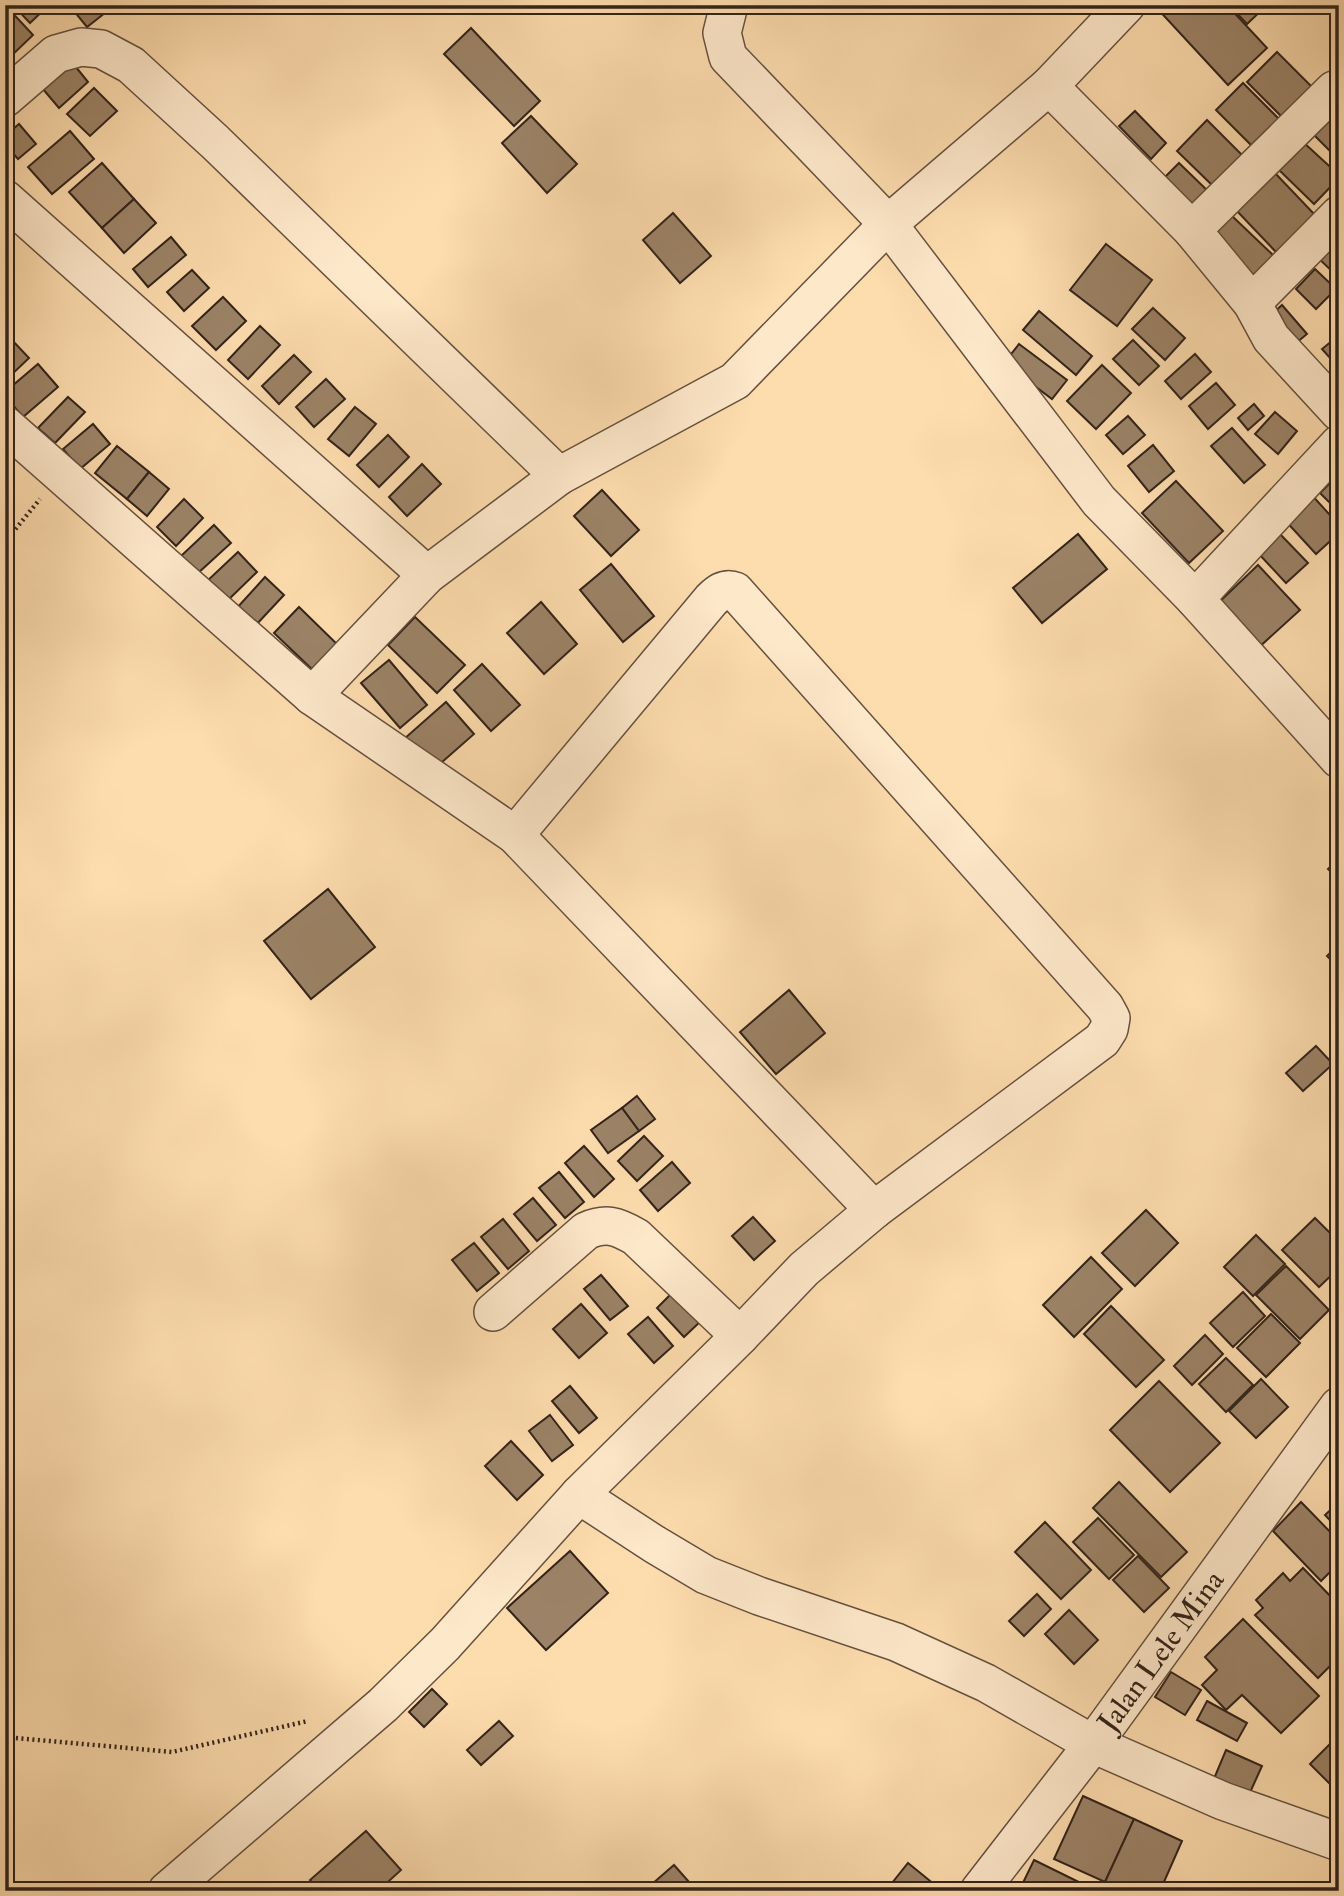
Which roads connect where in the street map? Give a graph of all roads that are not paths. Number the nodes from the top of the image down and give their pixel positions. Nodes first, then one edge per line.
1 (729, 5) edge
2 (1126, 5) edge
3 (1049, 86) junction
4 (1334, 90) dead end
5 (5, 98) edge
6 (5, 199) edge
7 (1339, 215) edge
8 (888, 224) junction
9 (1192, 230) junction
10 (1252, 303) junction
11 (1339, 412) edge
12 (5, 425) edge
13 (1339, 444) edge
14 (559, 476) junction
15 (427, 575) junction
16 (1195, 599) junction
17 (312, 696) junction
18 (1339, 759) edge
19 (515, 835) junction
20 (874, 1210) junction
21 (493, 1312) dead end
22 (740, 1336) junction
23 (1339, 1406) edge
24 (579, 1495) junction
25 (1093, 1744) junction
26 (1339, 1842) edge
27 (167, 1891) edge
28 (979, 1891) edge

1 - 8 street
2 - 3 street
3 - 8 street
3 - 9 street
4 - 9 street
5 - 14 street
6 - 15 street
7 - 10 street
8 - 14 street
8 - 16 street
9 - 10 street
10 - 11 street
12 - 17 street
13 - 16 street
14 - 15 street
15 - 17 street
16 - 18 street
17 - 19 street
19 - 20 street
19 - 20 street
20 - 22 street
21 - 22 street
22 - 24 street
23 - 25 street, Jalan Lele Mina
24 - 25 street
24 - 27 street
25 - 26 street
25 - 28 street, Jalan Lele Mina

